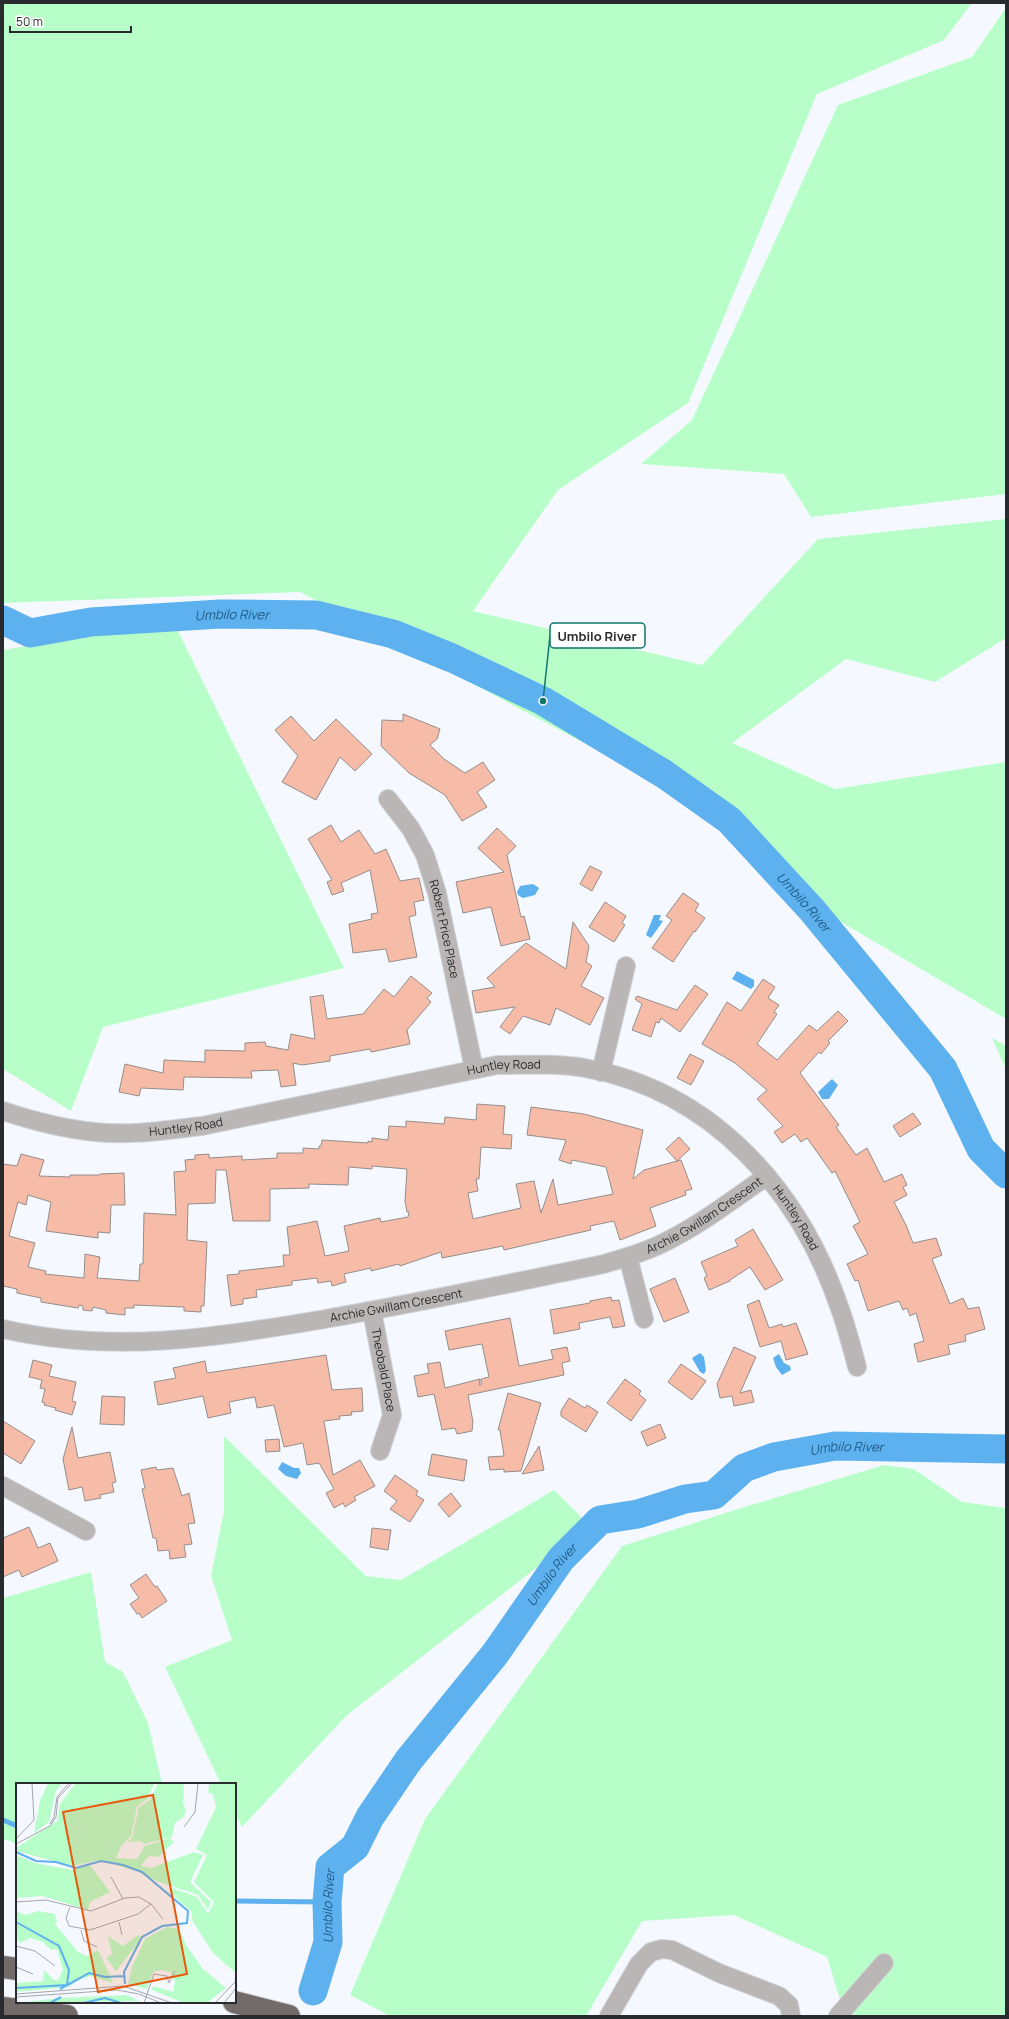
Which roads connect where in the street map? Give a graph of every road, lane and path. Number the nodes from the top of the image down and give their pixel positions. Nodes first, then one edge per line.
1 (388, 799) dead end
2 (626, 966) dead end
3 (474, 1069) junction
4 (602, 1072) junction
5 (3, 1111) edge
6 (766, 1176) junction
7 (628, 1257) junction
8 (372, 1311) junction
9 (644, 1319) dead end
10 (3, 1329) edge
11 (857, 1367) dead end
12 (380, 1451) dead end
13 (3, 1486) edge
14 (86, 1531) dead end
15 (884, 1963) dead end
16 (3, 1967) edge
17 (16, 1969) edge
18 (236, 2003) edge
19 (3, 2008) edge
20 (67, 2016) edge
21 (289, 2016) edge
22 (609, 2016) edge
23 (791, 2016) edge
24 (838, 2016) edge

1 - 3 street, Robert Price Place
2 - 4 street
3 - 4 street, Huntley Road
3 - 5 street, Huntley Road
4 - 6 street, Huntley Road
6 - 7 street, Archie Gwillam Crescent
6 - 11 street, Huntley Road
7 - 8 street, Archie Gwillam Crescent
7 - 9 street
8 - 10 street, Archie Gwillam Crescent
8 - 12 street, Theobald Place
13 - 14 street
15 - 24 street
16 - 17 highway
18 - 21 highway
19 - 20 highway
22 - 23 street

